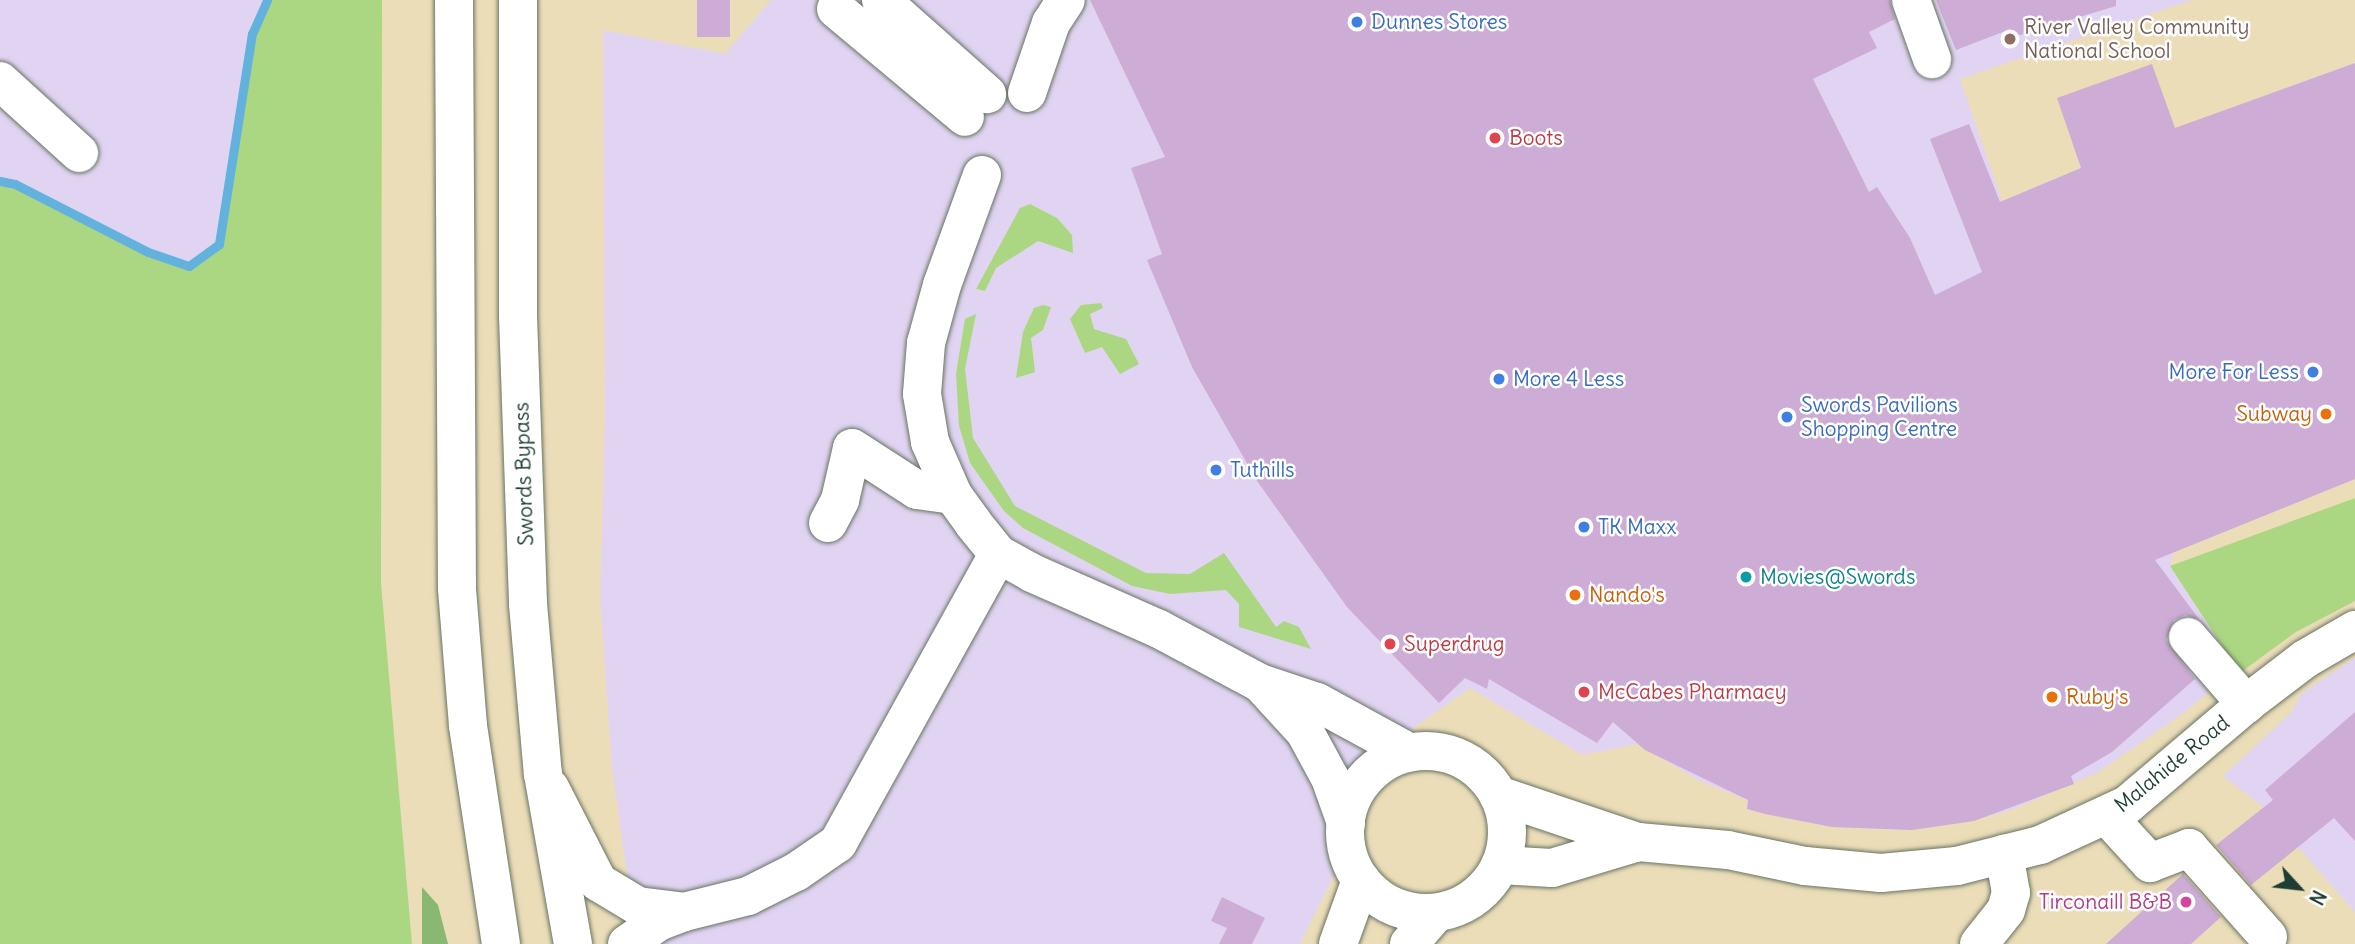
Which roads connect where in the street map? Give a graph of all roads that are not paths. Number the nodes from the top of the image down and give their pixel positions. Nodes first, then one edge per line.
1 (454, 0) edge
2 (518, 0) edge
3 (881, 0) edge
4 (1066, 0) edge
5 (1911, 0) edge
6 (836, 9) dead end
7 (1931, 59) dead end
8 (0, 81) edge
9 (1027, 93) dead end
10 (79, 153) dead end
11 (982, 176) dead end
12 (953, 495) junction
13 (828, 523) dead end
14 (999, 554) junction
15 (2355, 630) edge
16 (2188, 637) dead end
17 (1260, 683) junction
18 (2246, 704) junction
19 (1407, 751) junction
20 (543, 774) junction
21 (1498, 795) junction
22 (2107, 816) junction
23 (1346, 823) junction
24 (1638, 842) junction
25 (2004, 854) junction
26 (1500, 865) junction
27 (1361, 880) junction
28 (684, 912) junction
29 (1421, 930) edge
30 (2268, 937) dead end
31 (501, 944) edge
32 (573, 944) edge
33 (628, 944) edge
34 (1338, 944) edge
35 (1979, 944) edge

1 - 31 main road
2 - 20 main road, Swords Bypass
3 - 6 main road
4 - 9 main road
5 - 7 main road
8 - 10 main road
11 - 12 main road
12 - 13 main road
12 - 14 main road
14 - 17 main road
14 - 28 main road
15 - 18 main road, Malahide Road
16 - 18 main road
17 - 19 main road
17 - 23 main road
18 - 22 main road, Malahide Road
19 - 21 main road
19 - 23 main road
20 - 28 main road
20 - 32 main road, Swords Bypass
21 - 24 main road, Malahide Road
21 - 26 main road
22 - 25 main road, Malahide Road
22 - 30 main road
23 - 27 main road
24 - 25 main road, Malahide Road
24 - 26 main road, Malahide Road
25 - 35 main road
26 - 29 main road
27 - 29 main road
27 - 34 main road
28 - 33 main road

